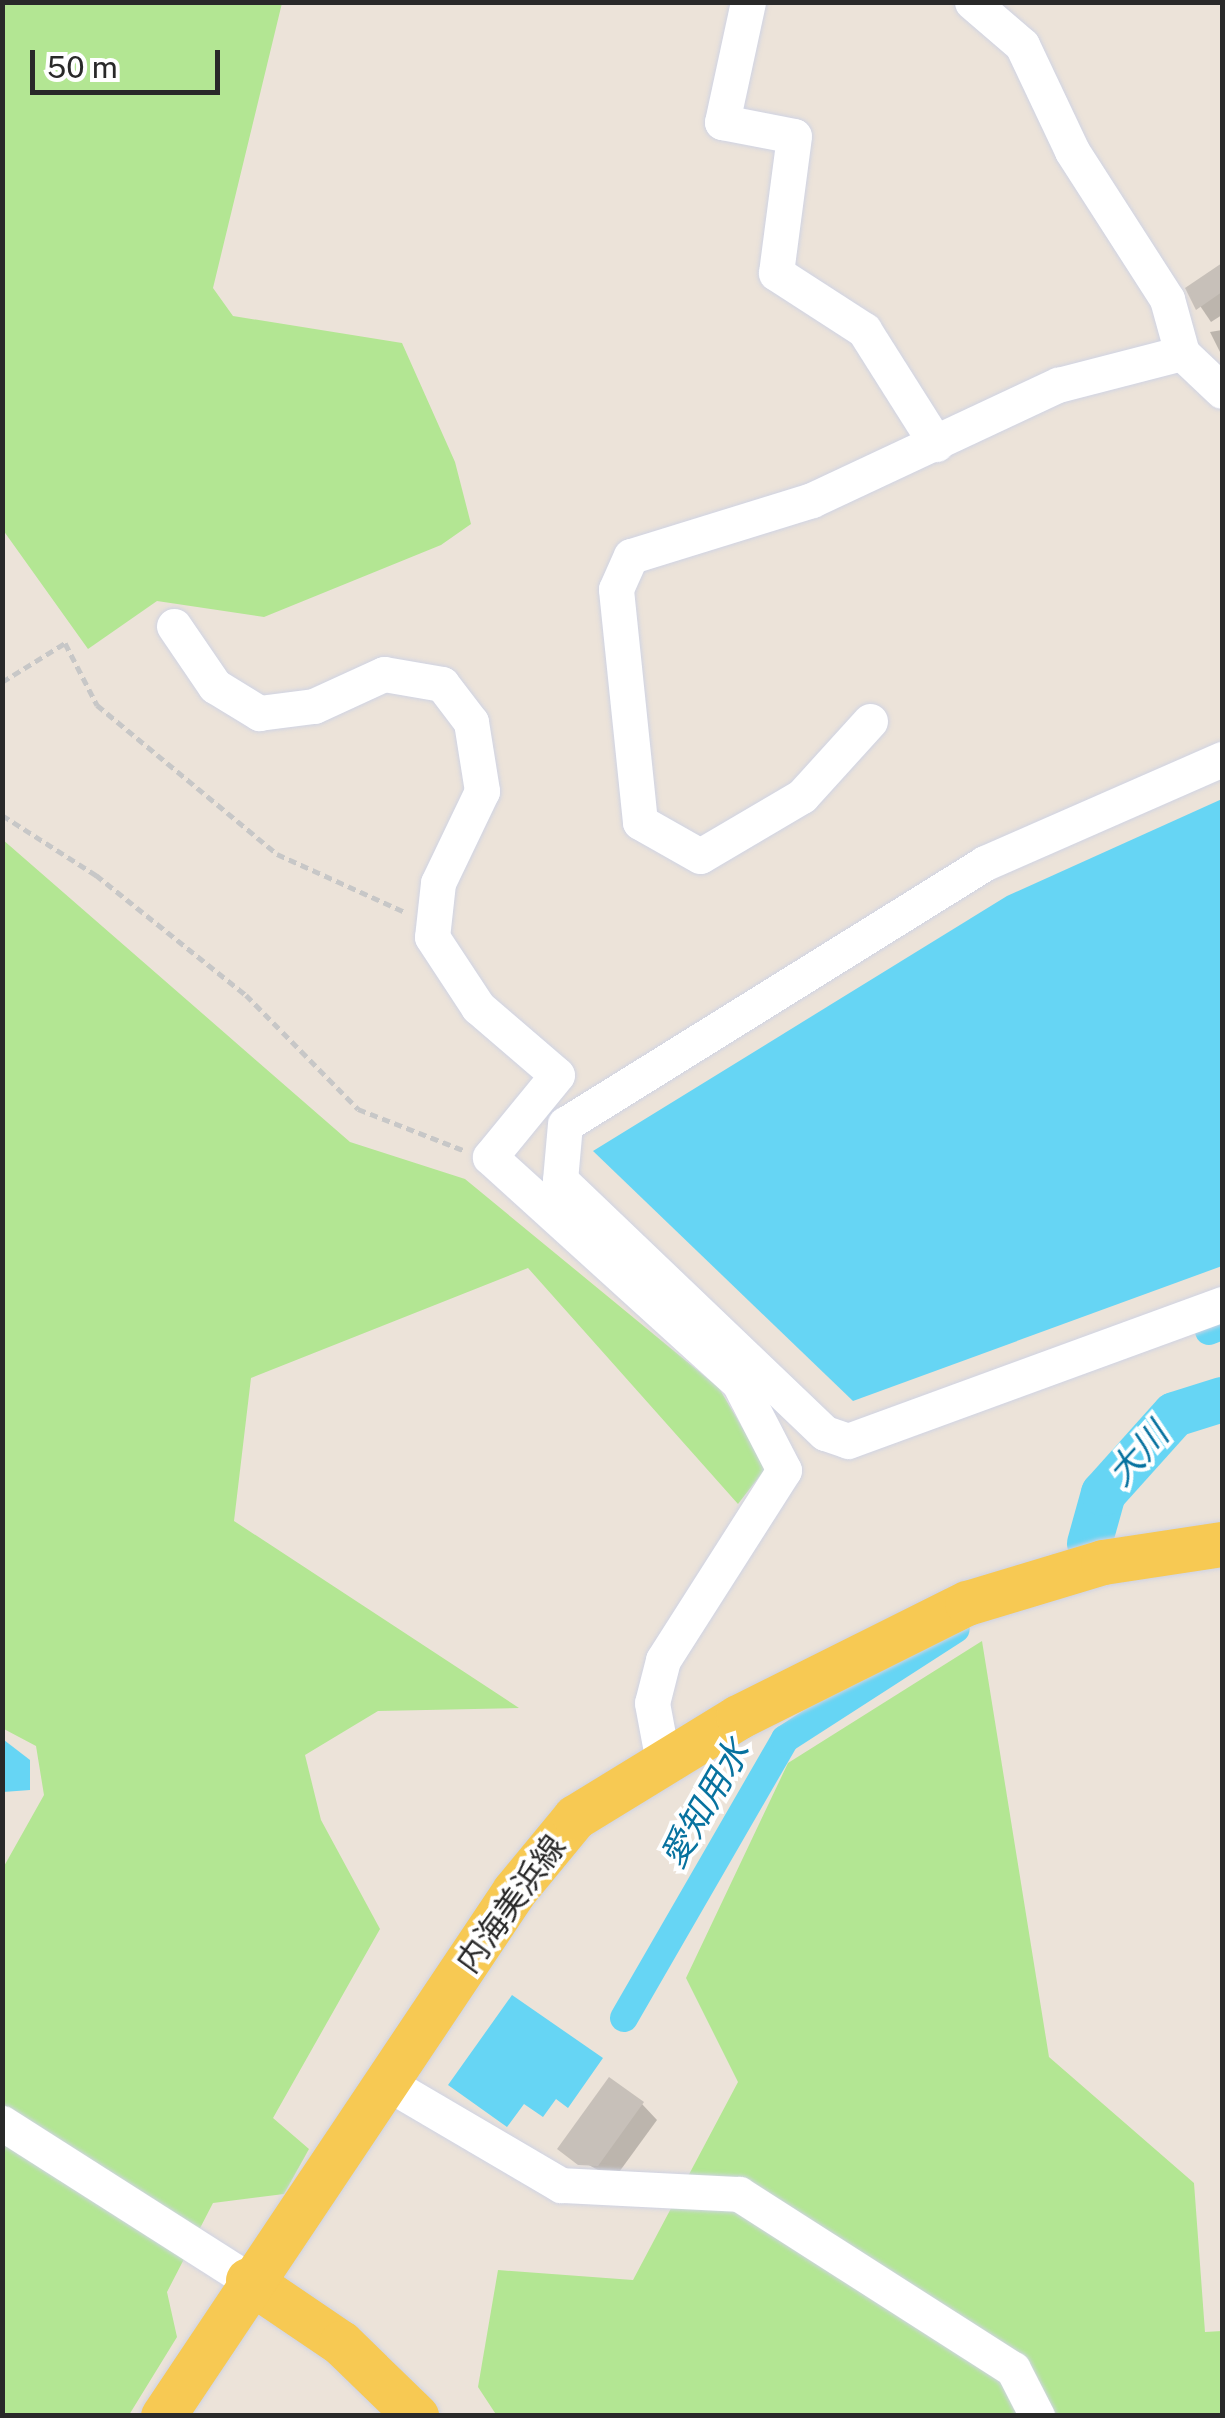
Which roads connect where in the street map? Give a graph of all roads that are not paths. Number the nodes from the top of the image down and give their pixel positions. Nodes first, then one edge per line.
1 (748, 2) edge
2 (972, 2) edge
3 (1182, 353) junction
4 (1222, 390) edge
5 (936, 444) junction
6 (174, 626) dead end
7 (870, 721) dead end
8 (1222, 759) edge
9 (1222, 1304) edge
10 (825, 1433) junction
11 (784, 1470) junction
12 (1222, 1544) edge
13 (663, 1762) junction
14 (388, 2082) junction
15 (2, 2123) edge
16 (248, 2280) junction
17 (163, 2416) edge
18 (416, 2416) edge
19 (1037, 2416) edge

1 - 5 street
2 - 3 street
3 - 4 street
3 - 5 street
5 - 7 street
6 - 11 street
8 - 10 street
9 - 10 street
10 - 11 street
11 - 13 street
12 - 13 main road, 内海美浜線
13 - 14 main road, 内海美浜線
14 - 16 main road, 内海美浜線
14 - 19 street
15 - 16 street
16 - 17 main road, 内海美浜線
16 - 18 main road

